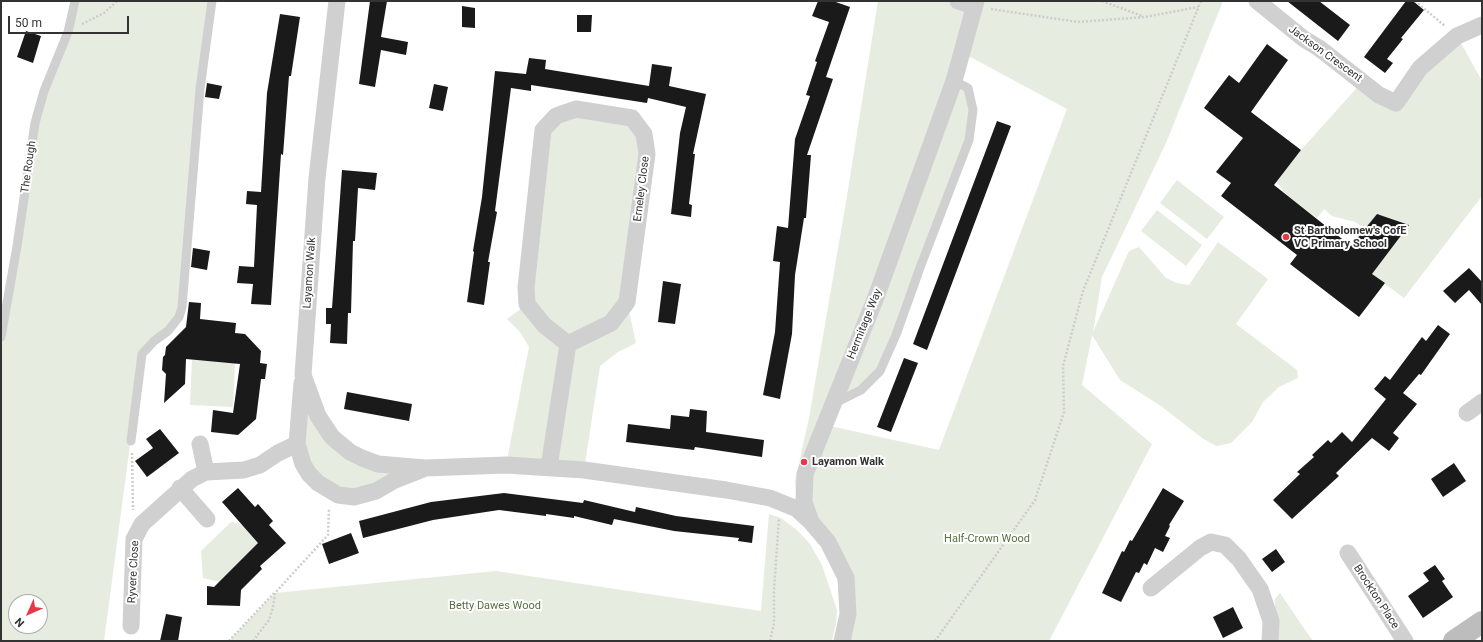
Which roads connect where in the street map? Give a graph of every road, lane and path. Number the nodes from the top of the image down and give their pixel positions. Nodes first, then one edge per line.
1 (75, 1) edge
2 (117, 1) edge
3 (212, 1) edge
4 (337, 1) edge
5 (958, 1) edge
6 (1102, 1) edge
7 (1201, 1) edge
8 (1257, 1) edge
9 (1415, 1) edge
10 (975, 4) edge
11 (1198, 7) junction
12 (1145, 17) junction
13 (1482, 25) edge
14 (68, 32) junction
15 (1457, 36) junction
16 (954, 81) junction
17 (1, 337) edge
18 (568, 344) junction
19 (303, 375) junction
20 (1482, 402) edge
21 (834, 404) junction
22 (1467, 413) dead end
23 (131, 441) joint
24 (200, 444) dead end
25 (297, 444) junction
26 (549, 467) junction
27 (425, 468) junction
28 (206, 472) junction
29 (180, 488) junction
30 (330, 491) junction
31 (780, 502) junction
32 (207, 519) dead end
33 (811, 522) junction
34 (134, 538) junction
35 (1348, 553) dead end
36 (1151, 588) dead end
37 (275, 593) junction
38 (1482, 622) edge
39 (131, 626) dead end
40 (229, 641) edge
41 (253, 641) edge
42 (770, 641) edge
43 (842, 641) edge
44 (935, 641) edge
45 (1270, 641) edge
46 (1404, 641) edge
47 (1454, 641) edge

1 - 14 lane, The Rough
2 - 14 path
3 - 23 lane
4 - 19 street, Layamon Walk
5 - 10 street
6 - 12 path
7 - 11 path
8 - 15 street, Jackson Crescent
9 - 15 path
10 - 12 path
10 - 16 street, Hermitage Way
11 - 12 path
11 - 44 path
13 - 15 street
14 - 17 lane, The Rough
16 - 21 street, Hermitage Way
16 - 21 lane
18 - 18 street, Erneley Close
18 - 26 street
19 - 25 street
19 - 27 street, Layamon Walk
20 - 22 street
21 - 33 street, Hermitage Way
23 - 34 path
24 - 28 street
25 - 28 street, Ryvere Close
25 - 30 street, Layamon Walk
26 - 27 street, Layamon Walk
26 - 31 street, Layamon Walk
27 - 30 street, Layamon Walk
28 - 29 street, Ryvere Close
29 - 32 street
29 - 34 street, Ryvere Close
30 - 37 path
31 - 33 street, Layamon Walk
31 - 42 path
33 - 43 street, Hermitage Way
34 - 39 street, Ryvere Close
35 - 46 street, Brockton Place
36 - 45 street
37 - 40 path
37 - 41 path
38 - 47 main road

